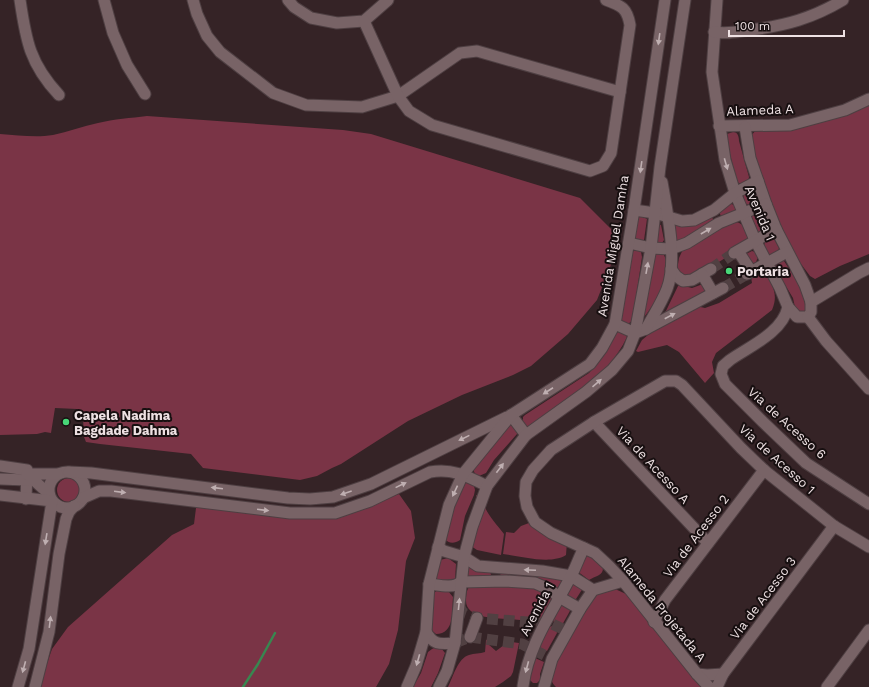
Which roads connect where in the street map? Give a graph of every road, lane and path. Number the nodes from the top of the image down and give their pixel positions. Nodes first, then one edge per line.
1 (20, 0) edge
2 (104, 0) edge
3 (193, 0) edge
4 (288, 0) edge
5 (388, 0) edge
6 (606, 0) edge
7 (665, 0) edge
8 (675, 0) edge
9 (685, 0) edge
10 (717, 0) edge
11 (843, 0) edge
12 (364, 21) junction
13 (714, 32) junction
14 (620, 92) junction
15 (145, 94) dead end
16 (59, 95) dead end
17 (398, 96) junction
18 (869, 99) edge
19 (719, 126) junction
20 (745, 126) junction
21 (660, 167) junction
22 (758, 181) junction
23 (735, 192) junction
24 (766, 204) junction
25 (634, 210) junction
26 (714, 210) junction
27 (655, 213) junction
28 (744, 213) junction
29 (667, 217) junction
30 (719, 224) junction
31 (776, 229) junction
32 (755, 240) junction
33 (629, 243) junction
34 (650, 248) junction
35 (671, 249) junction
36 (787, 252) junction
37 (767, 263) junction
38 (869, 268) edge
39 (671, 270) junction
40 (811, 302) junction
41 (788, 307) junction
42 (808, 317) junction
43 (615, 324) junction
44 (646, 329) junction
45 (635, 333) junction
46 (867, 383) edge
47 (511, 415) junction
48 (594, 422) junction
49 (526, 435) junction
50 (0, 466) edge
51 (764, 470) junction
52 (69, 472) junction
53 (57, 474) junction
54 (464, 474) junction
55 (27, 477) junction
56 (0, 479) edge
57 (487, 486) junction
58 (0, 495) edge
59 (51, 497) junction
60 (83, 498) junction
61 (26, 499) junction
62 (869, 504) edge
63 (74, 506) junction
64 (834, 526) junction
65 (708, 543) junction
66 (438, 547) junction
67 (869, 547) edge
68 (584, 548) junction
69 (464, 557) junction
70 (496, 567) junction
71 (571, 576) junction
72 (623, 581) junction
73 (461, 582) junction
74 (496, 582) junction
75 (429, 584) junction
76 (593, 590) junction
77 (559, 597) junction
78 (665, 600) junction
79 (643, 606) junction
80 (580, 609) junction
81 (477, 618) dead end
82 (654, 622) junction
83 (869, 630) edge
84 (426, 632) junction
85 (470, 637) dead end
86 (455, 643) junction
87 (860, 643) junction
88 (869, 650) edge
89 (697, 674) junction
90 (723, 674) junction
91 (522, 686) edge
92 (18, 687) edge
93 (35, 687) edge
94 (407, 687) edge
95 (439, 687) edge
96 (539, 687) edge
97 (544, 687) edge
98 (709, 687) edge
99 (717, 687) edge
100 (827, 687) edge

1 - 16 street
2 - 15 street
3 - 17 street
4 - 12 street
5 - 12 street
6 - 14 street
7 -> 25 street, Avenida Miguel Damha
8 - 9 street
9 - 21 street
10 - 13 street
11 - 13 street
12 - 17 street
13 - 19 street
14 - 17 street
14 - 17 street
18 - 20 street, Alameda A
19 - 20 street, Alameda A
19 -> 23 street, Avenida 1
20 - 22 street, Avenida 1
21 - 27 street
21 - 29 street
22 - 23 street
22 - 24 street, Avenida 1
23 - 26 street
23 - 28 street, Avenida 1
24 - 28 street
24 - 31 street, Avenida 1
25 - 27 street
25 - 33 street, Avenida Miguel Damha
26 - 29 street
26 - 30 street
27 - 29 street
27 - 34 street
28 - 30 street
28 - 32 street, Avenida 1
29 - 35 street
35 -> 30 street
31 - 32 street
31 - 36 street, Avenida 1
32 - 37 street, Avenida 1
32 - 37 street
33 - 34 street
33 - 43 street, Avenida Miguel Damha
34 - 35 street
45 -> 34 street
35 - 39 street
36 - 37 street
36 - 40 street, Avenida 1
37 - 41 street, Avenida 1
38 - 40 street
39 - 44 street
44 -> 39 street
40 - 42 street
41 - 42 street
41 - 62 street, Via de Acesso 6
42 - 46 street
43 - 45 street
43 -> 47 street, Avenida Miguel Damha
44 - 45 street
49 -> 45 street
47 - 49 street
47 -> 52 street
47 - 54 street, Avenida Miguel Damha
48 - 51 street, Via de Acesso 1
48 - 65 street, Via de Acesso A
48 - 68 street, Alameda Projetada A
57 -> 49 street
50 - 55 street
51 - 64 street, Via de Acesso 1
51 - 65 street, Via de Acesso 2
52 - 53 street
52 - 60 street
53 - 55 street
53 - 59 street
54 - 57 street
60 -> 54 street
54 -> 66 street, Avenida Miguel Damha
55 - 56 street
55 - 59 street
55 - 61 street
57 - 69 street
58 - 61 street
59 - 61 street
59 - 63 street
59 -> 92 street
60 - 63 street
93 -> 63 street
64 - 67 street, Via de Acesso 1
64 - 90 street, Via de Acesso 3
65 - 78 street, Via de Acesso 2
66 - 69 street
66 - 75 street, Avenida Miguel Damha
68 - 71 street, Avenida 1
68 - 72 street, Alameda Projetada A
69 - 70 street
69 - 73 street
71 -> 70 street
70 - 74 street
71 - 76 street
71 - 77 street, Avenida 1
72 - 76 street
72 - 79 street, Alameda Projetada A
73 - 74 street
73 - 75 street
86 -> 73 street
74 - 77 street
75 - 84 street, Avenida Miguel Damha
76 - 80 street
77 - 80 street
77 -> 91 street, Avenida 1
78 - 79 street
78 - 82 street, Via de Acesso 2
79 - 82 street, Alameda Projetada A
80 - 97 street
81 - 85 street
82 - 89 street, Alameda Projetada A
83 - 87 street
84 - 86 street
84 -> 94 street, Avenida Miguel Damha
86 - 95 street
87 - 88 street
87 - 100 street
89 - 90 street
89 - 98 street, Alameda Projetada A
90 - 99 street, Via de Acesso 3
91 - 96 street

